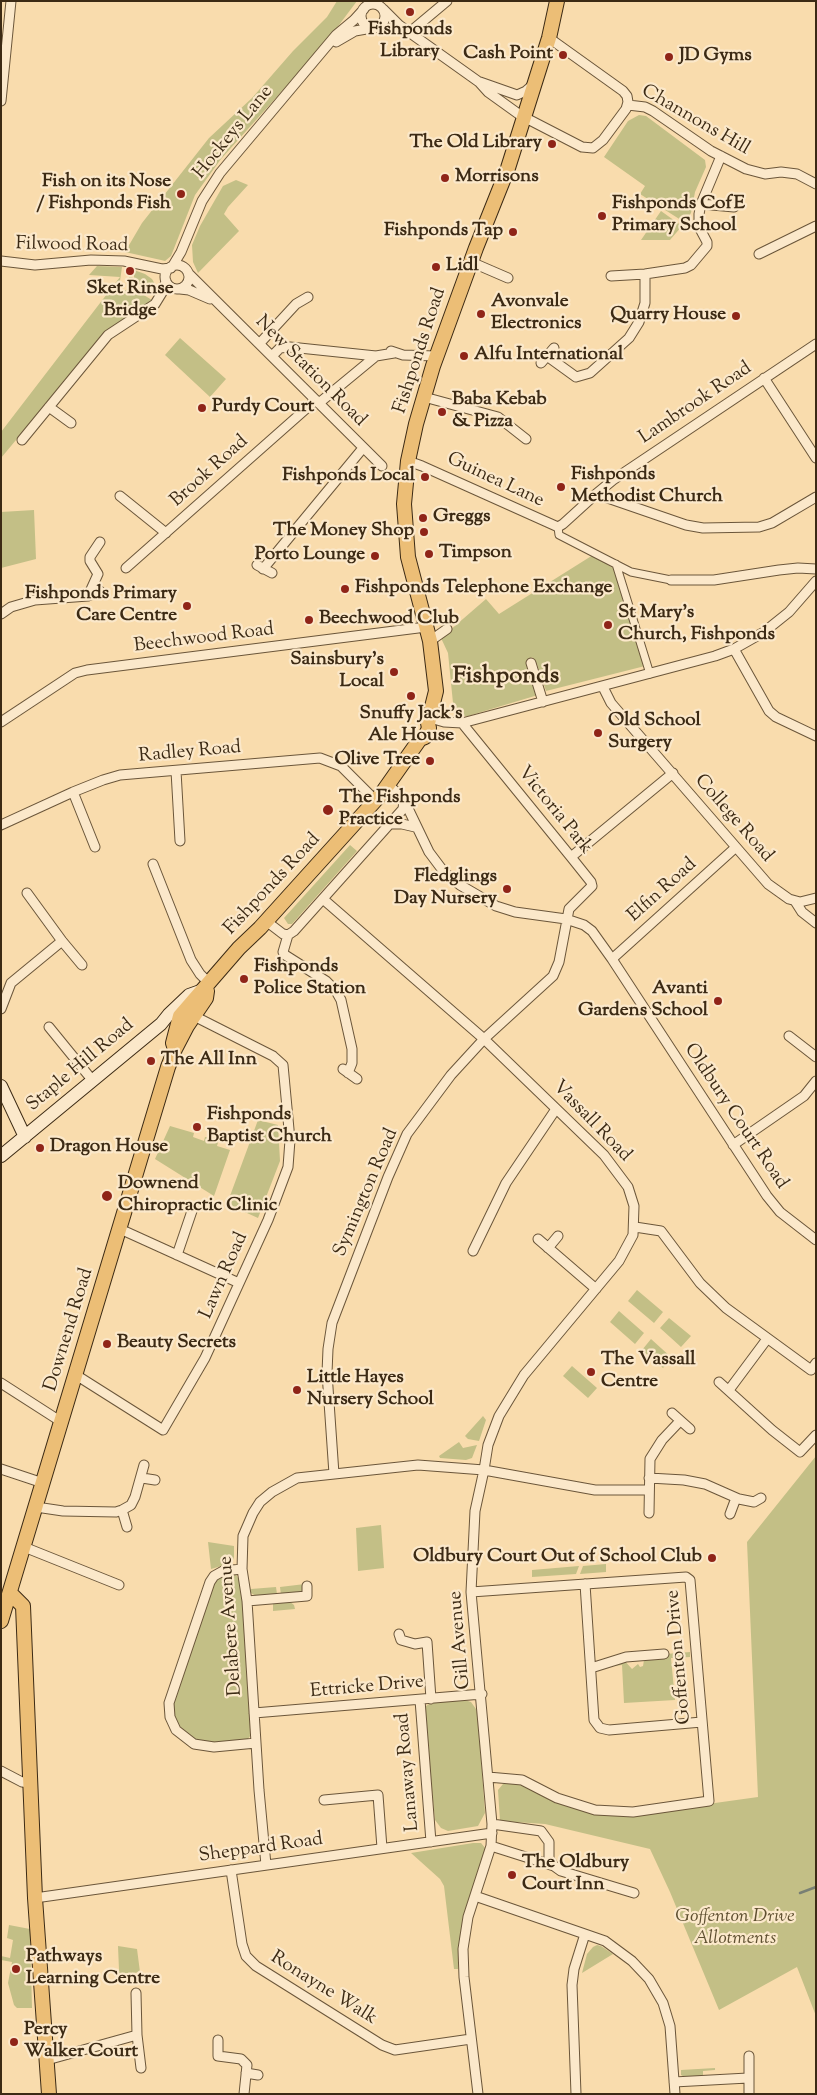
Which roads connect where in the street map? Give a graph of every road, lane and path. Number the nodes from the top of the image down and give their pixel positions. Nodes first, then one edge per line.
1 (11, 1) edge
2 (447, 1) edge
3 (557, 1) edge
4 (366, 6) edge
5 (381, 6) edge
6 (375, 28) junction
7 (410, 32) junction
8 (549, 38) junction
9 (318, 56) junction
10 (479, 82) junction
11 (534, 84) junction
12 (1, 101) edge
13 (628, 105) junction
14 (524, 117) junction
15 (721, 156) junction
16 (816, 184) edge
17 (701, 204) junction
18 (734, 207) dead end
19 (816, 226) edge
20 (187, 236) junction
21 (759, 254) dead end
22 (1, 261) edge
23 (471, 262) junction
24 (143, 264) junction
25 (172, 267) junction
26 (186, 271) junction
27 (645, 274) junction
28 (611, 276) dead end
29 (508, 278) dead end
30 (166, 281) junction
31 (179, 289) junction
32 (308, 297) dead end
33 (215, 301) junction
34 (134, 319) junction
35 (260, 343) junction
36 (816, 344) edge
37 (554, 348) dead end
38 (272, 356) junction
39 (376, 356) junction
40 (436, 356) junction
41 (764, 378) junction
42 (424, 397) junction
43 (317, 402) junction
44 (50, 406) junction
45 (71, 423) dead end
46 (526, 439) dead end
47 (22, 440) dead end
48 (364, 448) junction
49 (816, 458) edge
50 (408, 461) junction
51 (382, 466) dead end
52 (596, 494) junction
53 (120, 496) dead end
54 (816, 497) edge
55 (558, 527) junction
56 (166, 533) junction
57 (100, 542) dead end
58 (616, 564) junction
59 (126, 568) dead end
60 (264, 569) dead end
61 (816, 569) edge
62 (672, 580) joint
63 (816, 581) edge
64 (100, 591) dead end
65 (88, 596) junction
66 (1, 614) edge
67 (426, 627) junction
68 (447, 629) dead end
69 (430, 642) junction
70 (734, 649) junction
71 (531, 664) dead end
72 (650, 674) junction
73 (603, 687) junction
74 (543, 702) junction
75 (429, 721) junction
76 (1, 722) edge
77 (462, 723) junction
78 (816, 736) edge
79 (176, 770) junction
80 (672, 773) junction
81 (389, 785) junction
82 (73, 792) junction
83 (375, 800) junction
84 (404, 800) junction
85 (2, 823) edge
86 (390, 824) junction
87 (415, 827) junction
88 (180, 841) dead end
89 (95, 847) dead end
90 (735, 848) junction
91 (571, 857) junction
92 (153, 864) dead end
93 (27, 893) dead end
94 (816, 898) edge
95 (323, 899) junction
96 (795, 901) junction
97 (566, 919) junction
98 (266, 921) junction
99 (816, 923) edge
100 (288, 935) junction
101 (62, 941) junction
102 (612, 959) junction
103 (82, 965) dead end
104 (206, 986) junction
105 (1, 1009) edge
106 (187, 1016) junction
107 (161, 1024) junction
108 (49, 1027) dead end
109 (789, 1036) dead end
110 (484, 1038) junction
111 (816, 1057) edge
112 (356, 1079) dead end
113 (93, 1081) junction
114 (816, 1081) edge
115 (1, 1086) edge
116 (556, 1109) junction
117 (25, 1137) junction
118 (733, 1145) junction
119 (1, 1156) edge
120 (193, 1208) dead end
121 (635, 1228) junction
122 (120, 1229) junction
123 (558, 1236) dead end
124 (538, 1240) dead end
125 (816, 1240) edge
126 (548, 1248) junction
127 (473, 1251) dead end
128 (177, 1255) junction
129 (239, 1284) junction
130 (596, 1289) junction
131 (768, 1339) junction
132 (813, 1367) edge
133 (76, 1375) junction
134 (719, 1382) dead end
135 (1, 1383) edge
136 (730, 1390) junction
137 (672, 1413) dead end
138 (60, 1421) junction
139 (680, 1421) junction
140 (690, 1429) dead end
141 (816, 1434) edge
142 (144, 1465) dead end
143 (1, 1469) edge
144 (484, 1470) junction
145 (334, 1474) junction
146 (142, 1478) junction
147 (649, 1478) junction
148 (155, 1480) dead end
149 (43, 1483) junction
150 (649, 1490) junction
151 (736, 1498) junction
152 (761, 1498) dead end
153 (36, 1507) junction
154 (122, 1510) junction
155 (649, 1513) dead end
156 (730, 1514) dead end
157 (127, 1527) dead end
158 (24, 1547) junction
159 (242, 1569) junction
160 (585, 1584) junction
161 (119, 1585) dead end
162 (307, 1586) dead end
163 (471, 1592) junction
164 (10, 1594) junction
165 (247, 1600) junction
166 (1, 1621) edge
167 (399, 1634) dead end
168 (664, 1654) dead end
169 (591, 1668) junction
170 (482, 1694) junction
171 (431, 1699) junction
172 (420, 1700) junction
173 (254, 1713) junction
174 (702, 1722) junction
175 (256, 1743) junction
176 (1, 1771) edge
177 (488, 1777) junction
178 (30, 1783) junction
179 (324, 1800) dead end
180 (492, 1829) junction
181 (431, 1842) junction
182 (491, 1846) junction
183 (382, 1848) junction
184 (266, 1865) junction
185 (554, 1866) junction
186 (231, 1870) junction
187 (634, 1893) dead end
188 (475, 1896) junction
189 (35, 1898) junction
190 (585, 1934) junction
191 (136, 1993) dead end
192 (137, 2035) junction
193 (470, 2039) junction
194 (218, 2040) dead end
195 (749, 2056) dead end
196 (47, 2060) junction
197 (141, 2068) dead end
198 (246, 2074) junction
199 (258, 2075) dead end
200 (748, 2078) junction
201 (674, 2082) junction
202 (49, 2094) edge
203 (244, 2094) edge
204 (478, 2094) edge
205 (576, 2094) edge
206 (675, 2094) edge
207 (749, 2094) edge

1 - 12 street
2 - 7 street
3 - 8 main road, Fishponds Road
4 - 5 street
4 - 6 street
4 - 9 street, Hockeys Lane
5 - 6 street
5 - 7 street, Hockeys Lane
6 - 7 street, Hockeys Lane
6 - 9 street, Hockeys Lane
7 - 10 street, Hockeys Lane
8 - 11 main road, Fishponds Road
8 - 13 street, Channons Hill
9 - 20 street, Hockeys Lane
10 - 11 street, Hockeys Lane
10 - 14 street, Hockeys Lane
11 - 14 main road, Fishponds Road
13 - 14 street, Hockeys Lane
13 - 15 street, Channons Hill
14 - 23 main road, Fishponds Road
15 - 16 street, Channons Hill
15 - 17 street
17 - 18 street
17 - 27 street
19 - 21 street
20 - 25 street, Hockeys Lane
20 - 26 street, Hockeys Lane
22 - 24 street, Filwood Road
23 - 29 street
23 - 40 main road, Fishponds Road
24 - 25 street, Filwood Road
24 - 30 street, Filwood Road
25 - 26 street
25 - 30 street
26 - 31 street
26 - 33 street, New Station Road
27 - 28 street
27 - 37 street
30 - 31 street
30 - 34 street
31 - 33 street, New Station Road
31 - 34 street
32 - 35 street
33 - 35 street, New Station Road
34 - 44 street
35 - 38 street, New Station Road
36 - 41 street, Lambrook Road
38 - 39 street
38 - 43 street, New Station Road
39 - 40 street
39 - 43 street, Brook Road
40 - 42 main road, Fishponds Road
41 - 49 street
41 - 52 street, Lambrook Road
42 - 46 street
42 - 50 main road, Fishponds Road
43 - 48 street, New Station Road
43 - 56 street, Brook Road
44 - 45 street
44 - 47 street
48 - 51 street, New Station Road
48 - 60 street
50 - 55 street, Guinea Lane
50 - 67 main road, Fishponds Road
52 - 54 street
52 - 55 street, Lambrook Road
53 - 56 street
55 - 58 street, Guinea Lane
56 - 59 street, Brook Road
57 - 65 street
58 - 62 street, Guinea Lane
58 - 72 street
61 - 62 street
63 - 70 street
64 - 65 street
65 - 66 street
67 - 69 main road, Fishponds Road
67 - 76 street, Beechwood Road
68 - 69 street
69 - 75 main road, Fishponds Road
70 - 72 street
70 - 78 street
71 - 74 street
72 - 73 street
73 - 74 street
73 - 80 street, College Road
74 - 77 street
75 - 77 street
75 - 81 main road, Fishponds Road
77 - 91 street, Victoria Park
79 - 82 street, Radley Road
79 - 83 street, Radley Road
79 - 88 street
80 - 90 street, College Road
80 - 91 street
81 - 83 main road, Fishponds Road
81 - 84 street
82 - 85 street, Radley Road
82 - 89 street
83 - 98 main road, Fishponds Road
84 - 86 street
84 - 87 street, Oldbury Court Road
86 - 87 street
86 - 95 street
87 - 97 street, Oldbury Court Road
90 - 96 street, College Road
90 - 102 street, Elfin Road
91 - 97 street, Victoria Park
92 - 104 street
93 - 101 street
94 - 96 street
95 - 100 street
95 - 110 street, Vassall Road
96 - 99 street, College Road
97 - 102 street, Oldbury Court Road
97 - 110 street, Symington Road
98 - 100 street
98 - 104 main road, Fishponds Road
100 - 112 street
101 - 103 street
101 - 105 street
102 - 118 street, Oldbury Court Road
104 - 106 main road, Fishponds Road
104 - 107 main road, Staple Hill Road
106 - 107 main road, Staple Hill Road
106 - 122 main road, Downend Road
106 - 129 street, Lawn Road
107 - 113 main road, Staple Hill Road
108 - 113 street
109 - 111 street
110 - 116 street, Vassall Road
110 - 145 street, Symington Road
113 - 117 main road, Staple Hill Road
114 - 118 street
115 - 117 main road
116 - 121 street, Vassall Road
116 - 127 street
117 - 119 main road, Staple Hill Road
118 - 125 street, Oldbury Court Road
120 - 128 street
121 - 130 street, Gill Avenue
121 - 131 street
122 - 128 street
122 - 133 main road, Downend Road
123 - 126 street
124 - 126 street
126 - 130 street
128 - 129 street
129 - 133 street, Lawn Road
130 - 144 street, Gill Avenue
131 - 132 street
131 - 136 street
133 - 138 main road, Downend Road
134 - 136 street
135 - 138 street
136 - 141 street
137 - 139 street
138 - 149 main road, Downend Road
139 - 140 street
139 - 147 street
142 - 146 street
143 - 149 street
144 - 145 street, Delabere Avenue
144 - 150 street, Delabere Avenue
144 - 163 street, Gill Avenue
145 - 159 street, Delabere Avenue
146 - 148 street
146 - 154 street
147 - 150 street
147 - 151 street
149 - 153 main road, Downend Road
150 - 155 street
151 - 152 street
151 - 156 street
153 - 154 street
153 - 158 main road, Downend Road
154 - 157 street
158 - 161 street
158 - 164 main road, Downend Road
159 - 165 street, Delabere Avenue
159 - 175 street
160 - 163 street, Goffenton Drive
160 - 169 street
160 - 174 street, Goffenton Drive
162 - 165 street
163 - 170 street, Gill Avenue
164 - 166 main road, Downend Road
164 - 178 main road
165 - 173 street, Delabere Avenue
167 - 171 street
168 - 169 street
169 - 174 street
170 - 171 street, Ettricke Drive
170 - 177 street, Gill Avenue
171 - 172 street, Ettricke Drive
172 - 173 street, Ettricke Drive
172 - 181 street, Lanaway Road
173 - 175 street, Delabere Avenue
174 - 177 street, Goffenton Drive
175 - 184 street, Delabere Avenue
176 - 178 street
177 - 180 street, Gill Avenue
178 - 189 main road
179 - 183 street
180 - 181 street, Sheppard Road
180 - 182 street, Gill Avenue
180 - 185 street, Sheppard Road
181 - 183 street, Sheppard Road
182 - 185 street
182 - 188 street, Gill Avenue
183 - 184 street, Sheppard Road
184 - 186 street, Sheppard Road
185 - 187 street
186 - 189 street, Sheppard Road
186 - 193 street, Ronayne Walk
188 - 190 street
188 - 193 street, Gill Avenue
189 - 196 main road
190 - 201 street
190 - 205 street
191 - 192 street
192 - 196 street
192 - 197 street
193 - 204 street, Gill Avenue
194 - 198 street
195 - 200 street
196 - 202 main road
198 - 199 street
198 - 203 street
200 - 201 street
200 - 207 street
201 - 206 street

